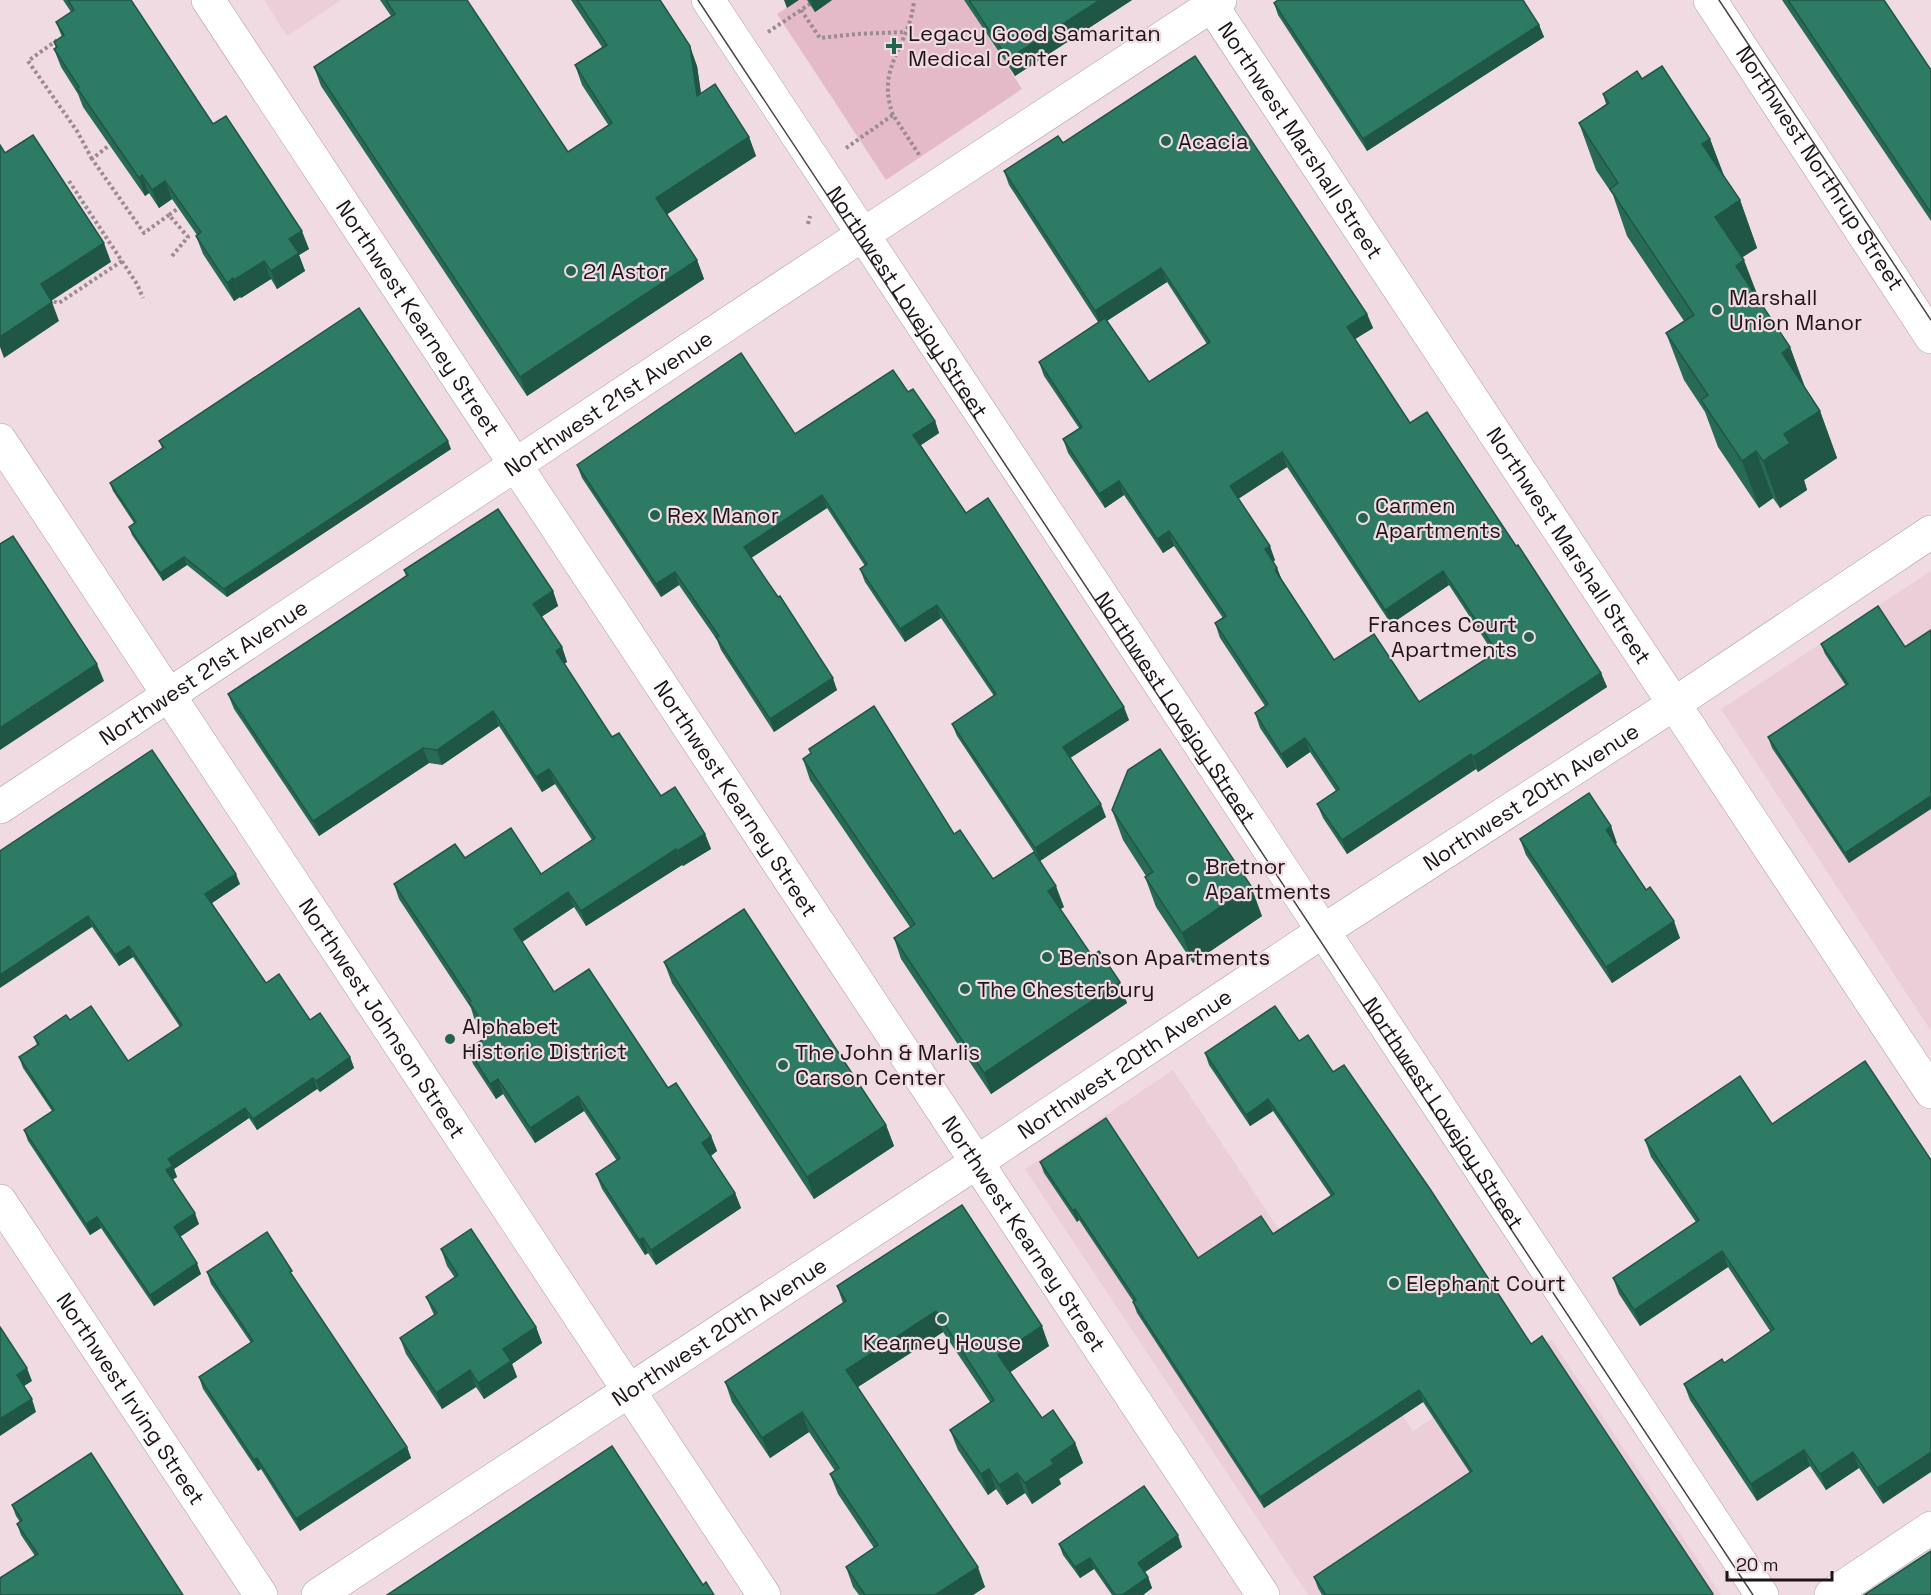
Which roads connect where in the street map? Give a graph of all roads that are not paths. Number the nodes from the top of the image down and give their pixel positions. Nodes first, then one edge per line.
1 (208, 0) edge
2 (708, 0) edge
3 (1710, 0) edge
4 (1213, 2) edge
5 (863, 234) junction
6 (1931, 337) edge
7 (0, 440) edge
8 (516, 464) junction
9 (1931, 532) edge
10 (168, 695) junction
11 (1674, 704) junction
12 (0, 807) edge
13 (1323, 931) junction
14 (1931, 1092) edge
15 (977, 1162) junction
16 (0, 1201) edge
17 (629, 1391) junction
18 (1931, 1528) edge
19 (261, 1595) edge
20 (318, 1595) edge
21 (764, 1595) edge
22 (1263, 1595) edge
23 (1762, 1595) edge
24 (1831, 1595) edge

1 - 8 street, Northwest Kearney Street
2 - 5 street, Northwest Lovejoy Street
3 - 6 street, Northwest Northrup Street
4 - 5 street, Northwest 21st Avenue
4 - 11 street, Northwest Marshall Street
5 - 8 street, Northwest 21st Avenue
5 - 13 street, Northwest Lovejoy Street
7 - 10 street, Northwest Johnson Street
8 - 10 street, Northwest 21st Avenue
8 - 15 street, Northwest Kearney Street
9 - 11 street, Northwest 20th Avenue
10 - 12 street, Northwest 21st Avenue
10 - 17 street, Northwest Johnson Street
11 - 13 street, Northwest 20th Avenue
11 - 14 street, Northwest Marshall Street
13 - 15 street, Northwest 20th Avenue
13 - 23 street, Northwest Lovejoy Street
15 - 17 street, Northwest 20th Avenue
15 - 22 street, Northwest Kearney Street
16 - 19 street, Northwest Irving Street
17 - 20 street, Northwest 20th Avenue
17 - 21 street, Northwest Johnson Street
18 - 24 street

